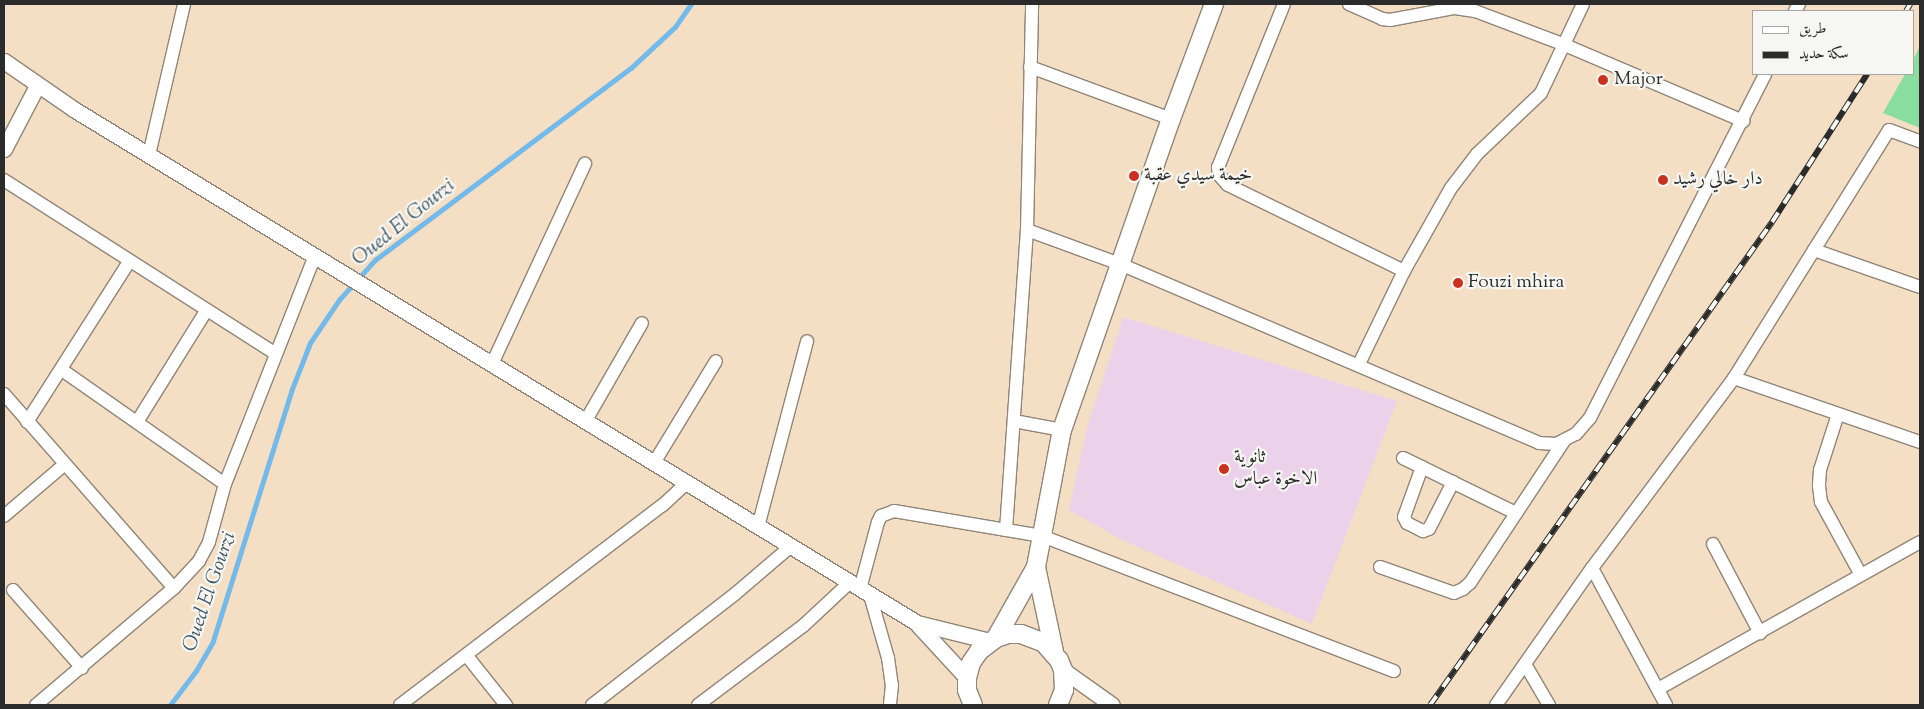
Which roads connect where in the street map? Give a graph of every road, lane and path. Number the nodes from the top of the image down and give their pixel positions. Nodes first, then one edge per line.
1 (184, 4) edge
2 (1032, 4) edge
3 (1214, 4) edge
4 (1284, 4) edge
5 (1349, 4) edge
6 (1583, 4) edge
7 (1565, 45) junction
8 (4, 61) edge
9 (1030, 67) junction
10 (1765, 75) edge
11 (37, 86) junction
12 (1171, 119) junction
13 (1743, 120) junction
14 (1920, 142) edge
15 (4, 149) edge
16 (149, 155) junction
17 (585, 164) dead end
18 (4, 180) edge
19 (1027, 230) junction
20 (1814, 250) junction
21 (315, 256) junction
22 (129, 262) junction
23 (1120, 264) junction
24 (1404, 271) junction
25 (1920, 287) edge
26 (206, 311) junction
27 (642, 324) dead end
28 (807, 341) dead end
29 (275, 353) junction
30 (716, 361) dead end
31 (492, 364) junction
32 (1358, 364) junction
33 (62, 370) junction
34 (1734, 378) junction
35 (4, 394) edge
36 (1838, 414) junction
37 (1014, 421) junction
38 (27, 422) junction
39 (138, 422) junction
40 (585, 422) junction
41 (1062, 430) junction
42 (1564, 441) junction
43 (1920, 442) edge
44 (1403, 458) dead end
45 (654, 463) junction
46 (64, 465) junction
47 (1422, 467) junction
48 (687, 482) junction
49 (1452, 482) junction
50 (225, 484) junction
51 (1516, 513) junction
52 (4, 516) edge
53 (758, 527) junction
54 (1006, 530) junction
55 (1042, 536) junction
56 (1920, 542) edge
57 (1713, 544) dead end
58 (790, 547) junction
59 (1036, 567) junction
60 (1380, 567) dead end
61 (1592, 568) junction
62 (1861, 575) junction
63 (174, 588) junction
64 (860, 589) junction
65 (14, 590) dead end
66 (917, 624) junction
67 (1760, 632) junction
68 (993, 639) junction
69 (1054, 652) junction
70 (467, 656) junction
71 (1526, 664) junction
72 (82, 668) junction
73 (1063, 670) junction
74 (1394, 671) dead end
75 (967, 678) junction
76 (1658, 689) junction
77 (970, 704) edge
78 (36, 705) edge
79 (400, 705) edge
80 (506, 705) edge
81 (592, 705) edge
82 (698, 705) edge
83 (890, 705) edge
84 (1058, 705) edge
85 (1112, 705) edge
86 (1496, 705) edge
87 (1549, 705) edge
88 (1666, 705) edge

1 - 16 street
2 - 9 street
3 - 12 main road
4 - 24 street
5 - 7 street
6 - 7 street
7 - 13 street
7 - 24 street
8 - 11 street
9 - 12 street
9 - 19 street
10 - 13 street
11 - 15 street
11 - 16 street
12 - 23 main road
13 - 42 street
14 - 20 street
16 - 21 street
17 - 31 street
18 - 22 street
19 - 23 street
19 - 37 street
20 - 25 street
20 - 34 street
21 - 29 street
21 - 31 street
22 - 26 street
22 - 33 street
23 - 32 street
23 - 41 main road
24 - 32 street
26 - 29 street
26 - 39 street
27 - 40 street
28 - 53 street
29 - 50 street
30 - 45 street
31 - 40 street
32 - 42 street
33 - 38 street
33 - 39 street
34 - 36 street
34 - 61 street
35 - 38 street
36 - 43 street
36 - 62 street
37 - 41 street
37 - 54 street
38 - 46 street
39 - 50 street
40 - 45 street
41 - 55 main road
42 - 51 street
44 - 47 street
45 - 48 street
46 - 52 street
46 - 63 street
47 - 49 street
47 - 49 street
48 - 53 street
48 - 70 street
49 - 51 street
50 - 63 street
51 - 60 street
53 - 58 street
54 - 55 street
54 - 64 street
55 - 59 main road
55 - 74 street
56 - 62 street
57 - 67 street
58 - 64 street
58 - 81 street
59 - 68 main road
59 - 69 main road
61 - 71 street
61 - 76 street
62 - 67 street
63 - 72 street
64 - 66 street
64 - 82 street
64 - 83 street
65 - 72 street
66 - 68 street
66 - 75 street
67 - 76 street
68 - 69 main road
68 - 75 main road
69 - 73 main road
70 - 79 street
70 - 80 street
71 - 86 street
71 - 87 street
72 - 78 street
73 - 84 main road
73 - 85 street
75 - 77 main road
76 - 88 street

